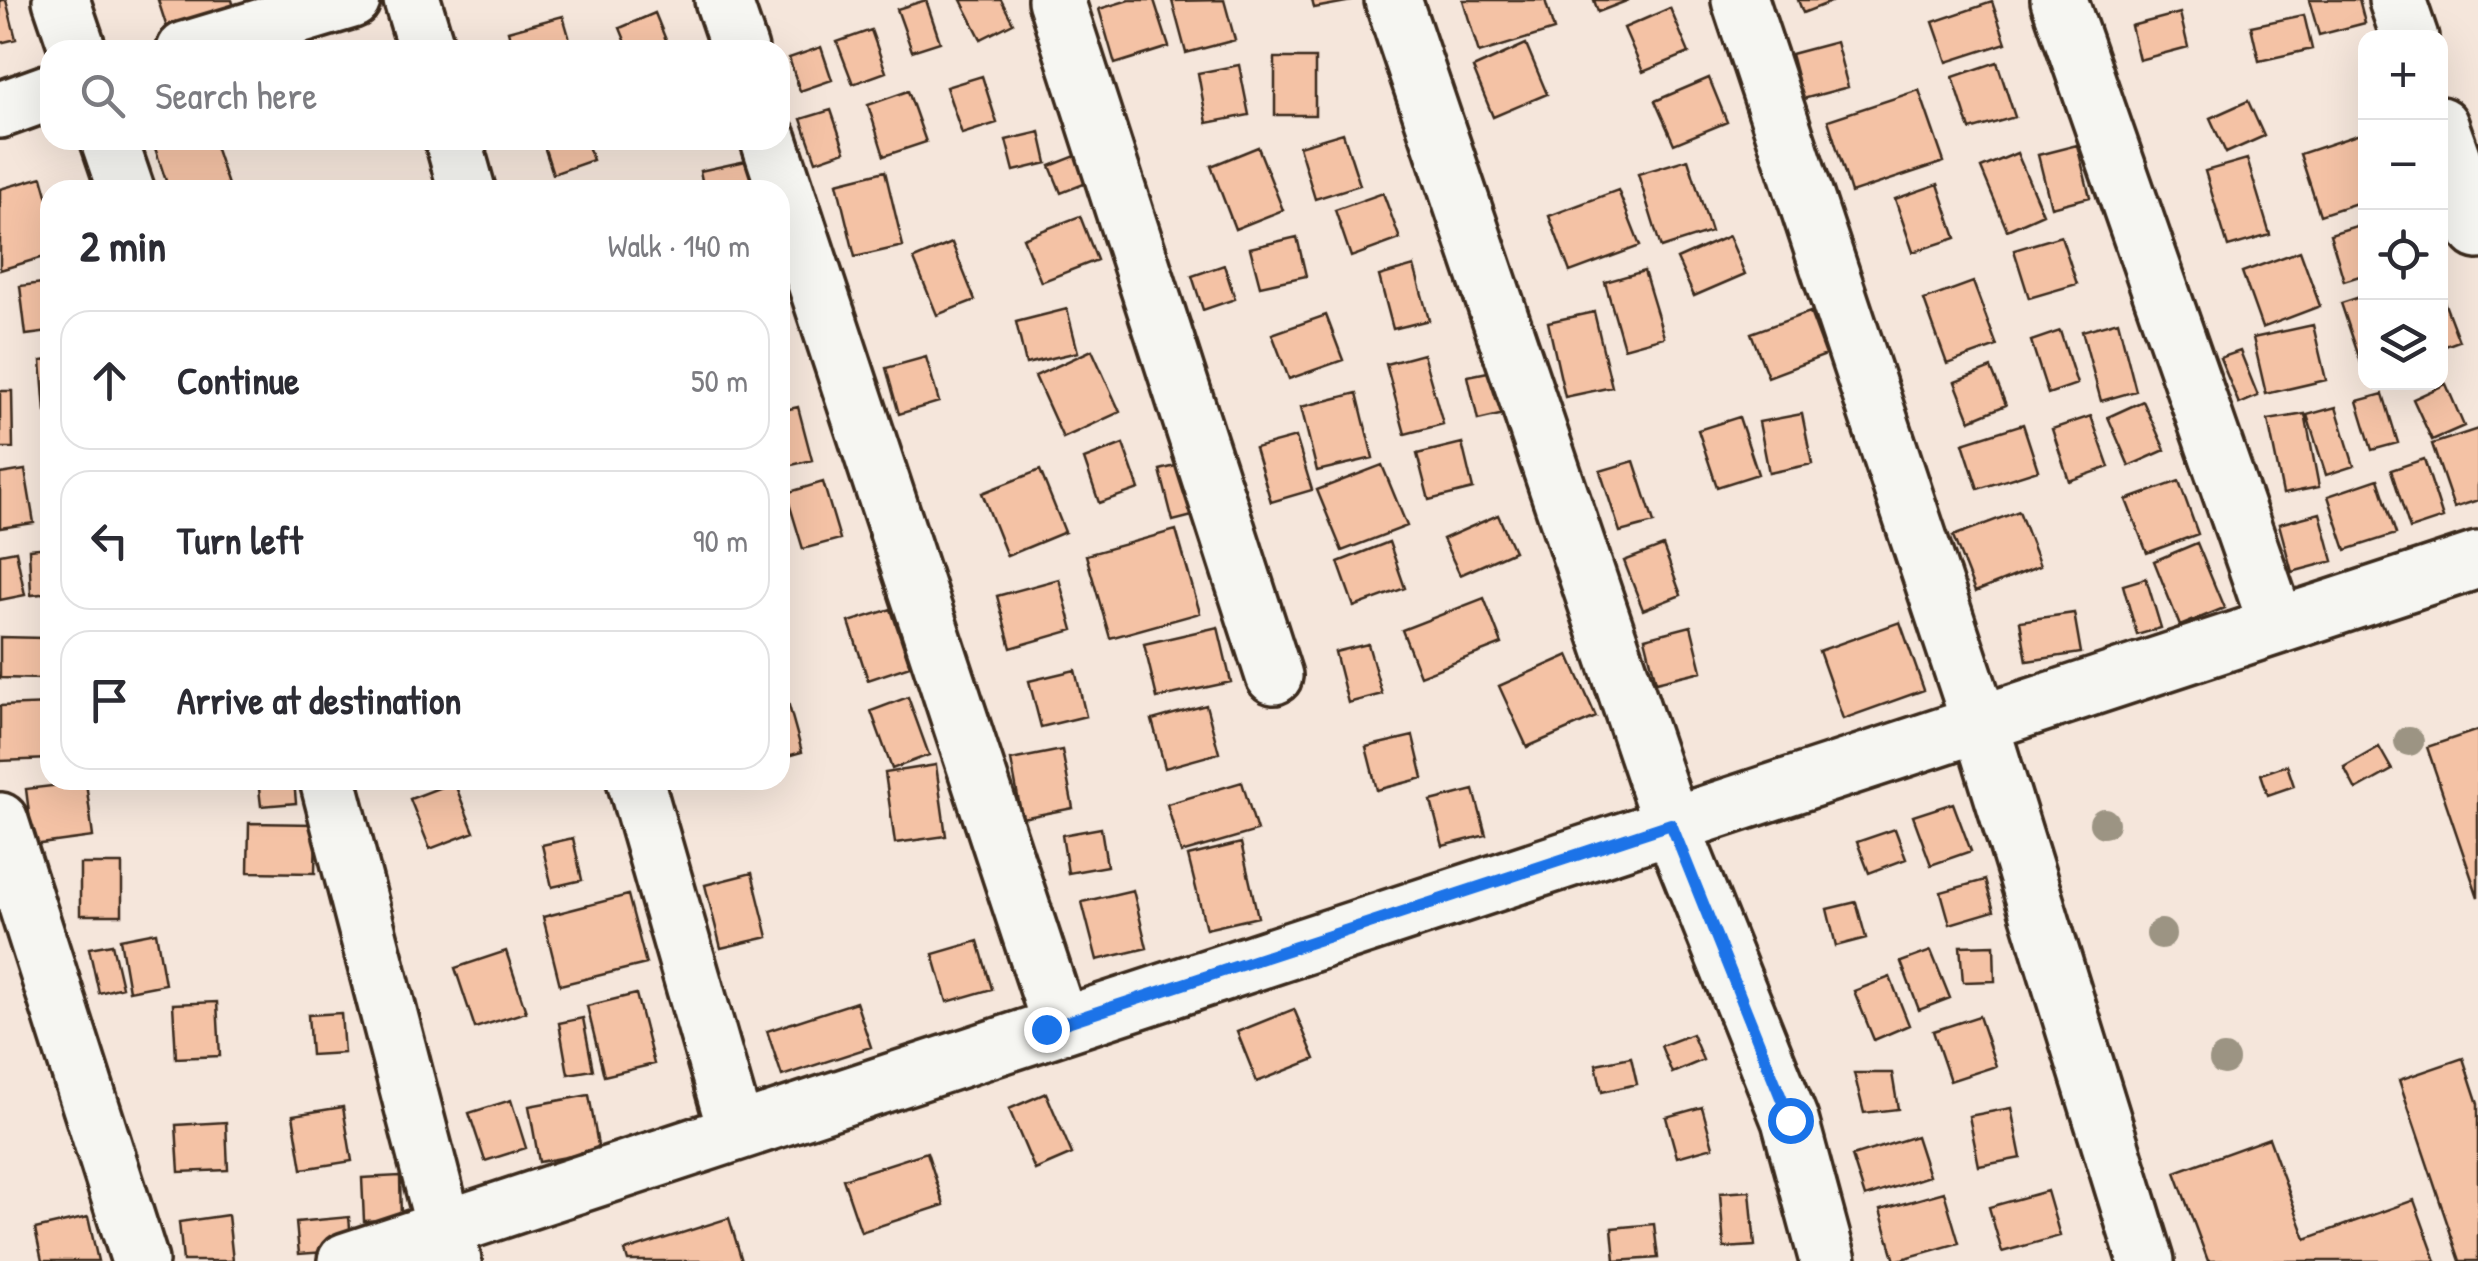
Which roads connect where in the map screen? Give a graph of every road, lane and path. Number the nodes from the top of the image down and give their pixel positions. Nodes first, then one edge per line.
1 (61, 0) edge
2 (352, 0) edge
3 (412, 0) edge
4 (723, 0) edge
5 (1056, 0) edge
6 (1393, 0) edge
7 (1740, 0) edge
8 (2059, 0) edge
9 (2397, 0) edge
10 (2407, 30) edge
11 (75, 40) edge
12 (218, 40) edge
13 (424, 40) edge
14 (737, 40) edge
15 (40, 96) edge
16 (0, 110) edge
17 (2448, 147) edge
18 (112, 150) edge
19 (455, 150) edge
20 (773, 150) edge
21 (123, 180) edge
22 (464, 180) edge
23 (783, 180) edge
24 (790, 201) edge
25 (2478, 231) edge
26 (2478, 560) edge
27 (2277, 625) junction
28 (1274, 676) dead end
29 (1980, 723) junction
30 (331, 790) edge
31 (639, 790) edge
32 (0, 822) edge
33 (1671, 824) junction
34 (1060, 1024) junction
35 (736, 1131) junction
36 (448, 1246) edge
37 (140, 1261) edge
38 (346, 1261) edge
39 (1828, 1261) edge
40 (2146, 1261) edge

1 - 11 street
2 - 12 street
3 - 13 street
4 - 14 street
5 - 28 street
6 - 33 street
7 - 29 street
8 - 27 street
9 - 10 street
15 - 16 street
17 - 25 street
18 - 21 street
19 - 22 street
20 - 23 street
24 - 34 street
26 - 27 street
27 - 29 street
29 - 33 street
29 - 40 street
30 - 36 street
31 - 35 street
32 - 37 street
33 - 34 street
33 - 39 street
34 - 35 street
35 - 36 street
36 - 38 street

